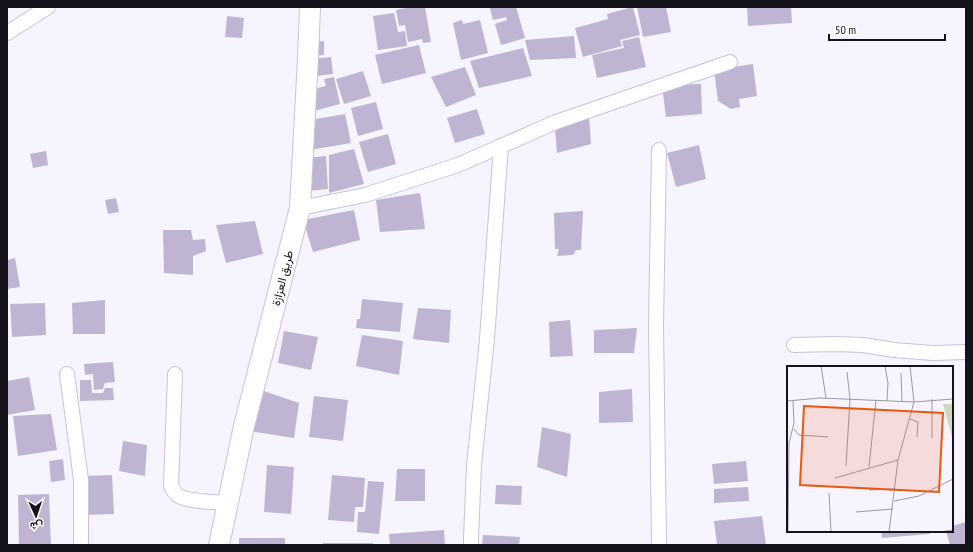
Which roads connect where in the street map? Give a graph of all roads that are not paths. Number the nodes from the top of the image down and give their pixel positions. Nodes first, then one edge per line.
1 (48, 7) edge
2 (310, 7) edge
3 (7, 33) edge
4 (730, 62) dead end
5 (501, 146) junction
6 (659, 150) dead end
7 (300, 208) junction
8 (794, 345) dead end
9 (966, 352) edge
10 (67, 374) dead end
11 (175, 374) dead end
12 (228, 503) junction
13 (81, 545) edge
14 (219, 545) edge
15 (471, 545) edge
16 (659, 545) edge

1 - 3 street
2 - 7 street, طريق العزازة
4 - 5 street
5 - 7 street
5 - 15 street
6 - 16 street
7 - 12 street, طريق العزازة
8 - 9 street
10 - 13 street
11 - 12 street
12 - 14 street, طريق العزازة

